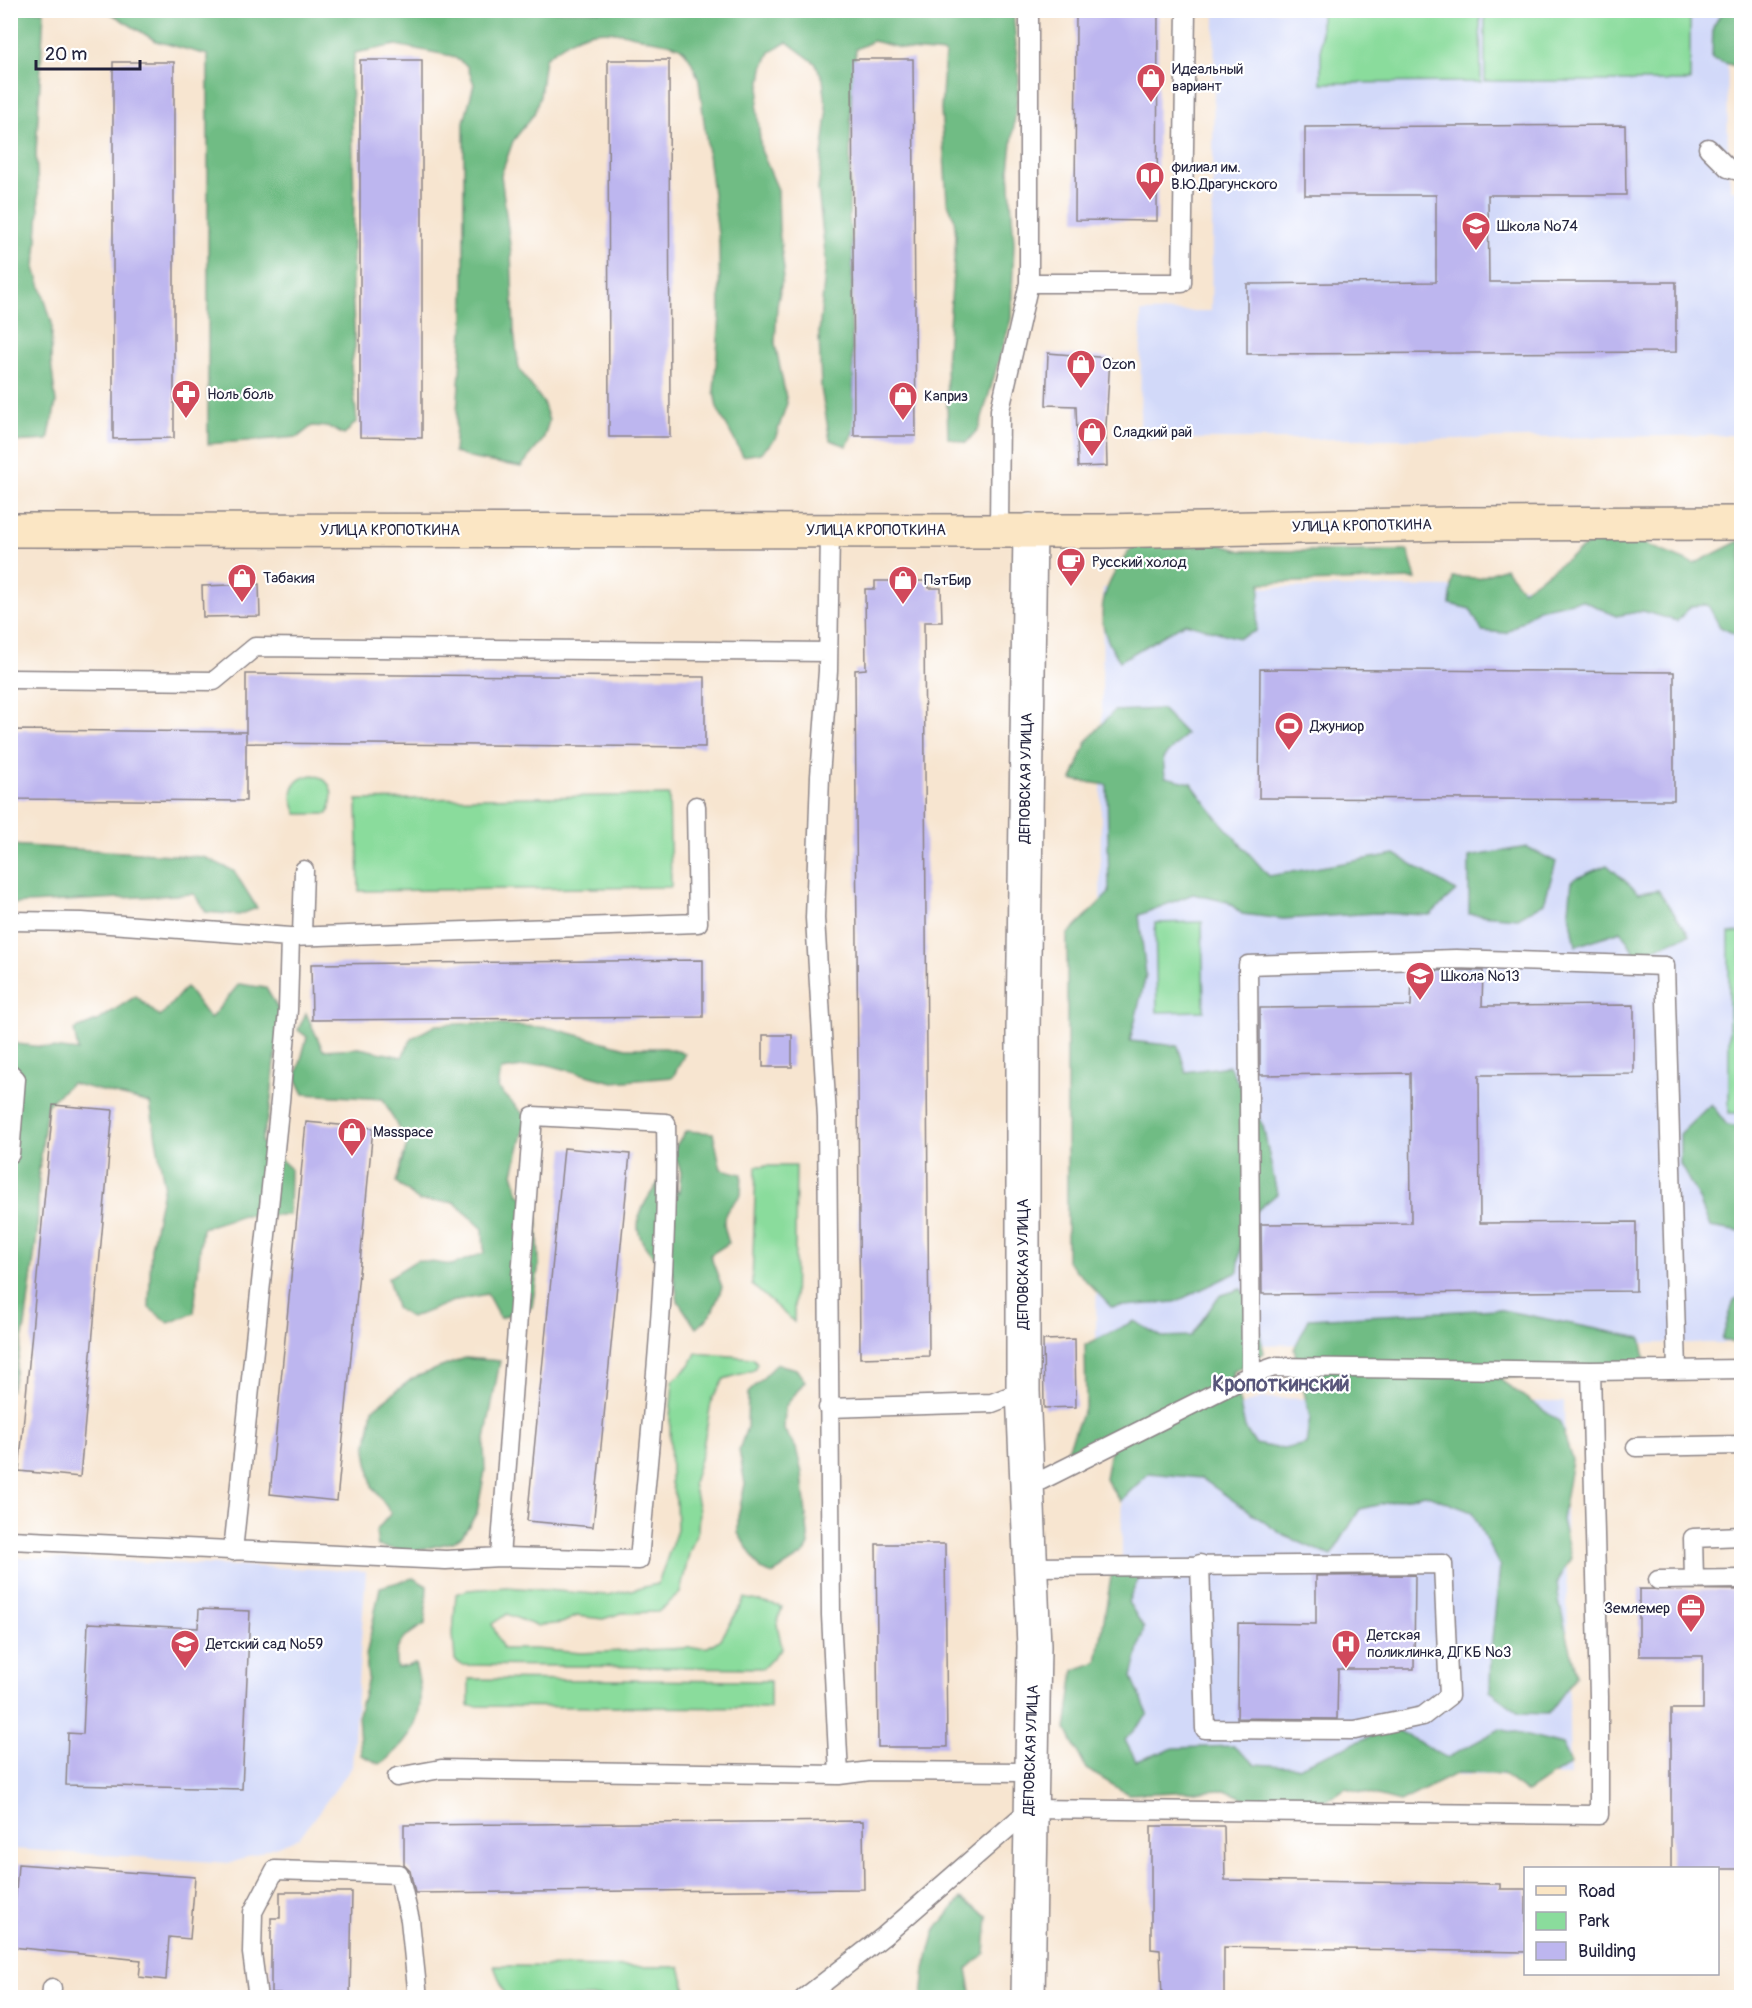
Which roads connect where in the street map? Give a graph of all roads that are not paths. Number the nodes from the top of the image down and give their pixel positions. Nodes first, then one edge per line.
1 (1029, 10) edge
2 (1186, 10) edge
3 (1708, 148) dead end
4 (1742, 172) edge
5 (1029, 283) junction
6 (1742, 524) edge
7 (10, 530) edge
8 (1015, 530) junction
9 (830, 531) junction
10 (828, 652) junction
11 (10, 680) edge
12 (696, 806) dead end
13 (304, 870) dead end
14 (10, 921) edge
15 (296, 936) junction
16 (10, 1073) edge
17 (10, 1154) edge
18 (1742, 1369) edge
19 (1677, 1370) junction
20 (1591, 1371) junction
21 (1251, 1375) junction
22 (1023, 1391) junction
23 (828, 1408) junction
24 (1742, 1445) edge
25 (1636, 1447) dead end
26 (1026, 1488) junction
27 (1742, 1536) edge
28 (10, 1540) edge
29 (233, 1551) junction
30 (500, 1557) junction
31 (1200, 1564) junction
32 (1030, 1567) junction
33 (1742, 1579) edge
34 (1658, 1580) dead end
35 (1694, 1580) junction
36 (1030, 1772) junction
37 (839, 1775) junction
38 (397, 1777) dead end
39 (1030, 1809) junction
40 (258, 1998) edge
41 (418, 1998) edge
42 (804, 1998) edge
43 (1028, 1998) edge

1 - 5 lane
2 - 5 lane
3 - 4 lane
5 - 8 lane
6 - 8 main road, УЛИЦА КРОПОТКИНА
7 - 9 main road, УЛИЦА КРОПОТКИНА
8 - 9 main road, УЛИЦА КРОПОТКИНА
8 - 22 street, ДЕПОВСКАЯ УЛИЦА
9 - 10 lane
10 - 11 lane
10 - 23 lane
12 - 15 lane
13 - 15 lane
14 - 15 lane
15 - 29 lane
16 - 17 lane
18 - 19 lane
19 - 20 lane
19 - 21 lane
20 - 21 lane
20 - 39 lane
21 - 26 lane
22 - 23 lane
22 - 26 street, ДЕПОВСКАЯ УЛИЦА
23 - 37 lane
24 - 25 lane
26 - 32 street, ДЕПОВСКАЯ УЛИЦА
27 - 35 lane
28 - 29 lane
29 - 30 lane
30 - 30 lane
31 - 31 lane
31 - 32 lane
32 - 36 street, ДЕПОВСКАЯ УЛИЦА
33 - 35 lane
34 - 35 lane
36 - 37 lane
36 - 39 street, ДЕПОВСКАЯ УЛИЦА
37 - 38 lane
39 - 42 lane
39 - 43 street, ДЕПОВСКАЯ УЛИЦА
40 - 41 lane

